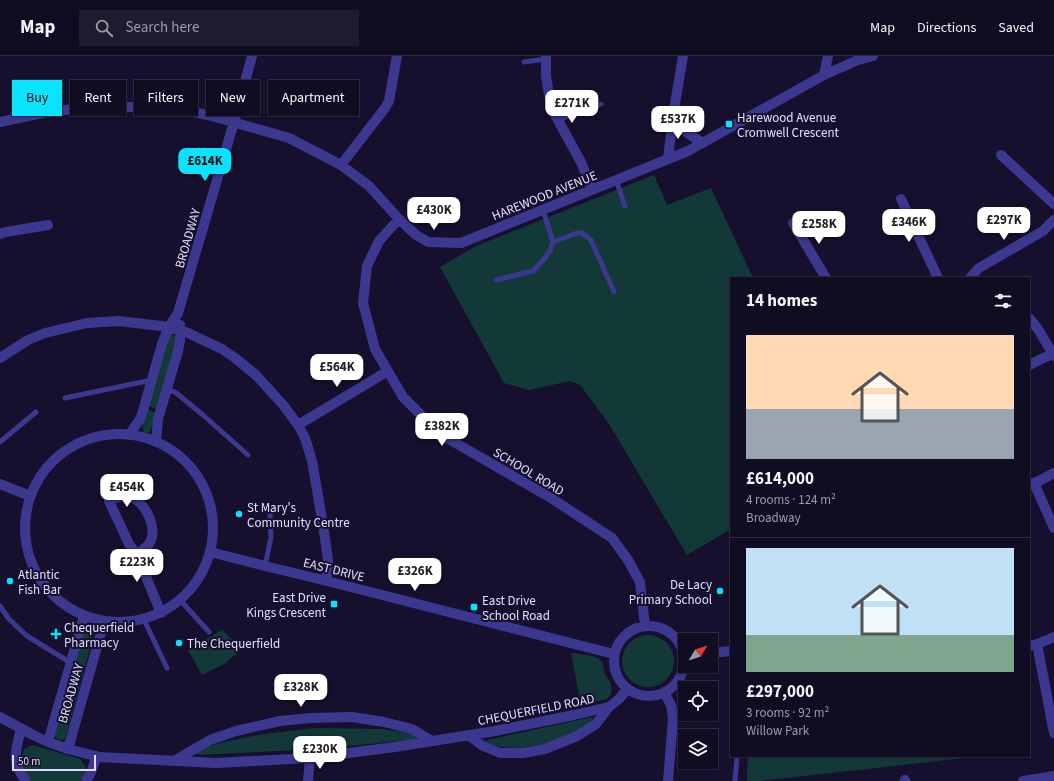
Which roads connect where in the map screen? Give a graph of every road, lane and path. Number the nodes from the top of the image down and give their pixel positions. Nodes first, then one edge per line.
1 (252, 56) edge
2 (397, 56) edge
3 (683, 56) edge
4 (828, 56) edge
5 (873, 56) edge
6 (546, 57) edge
7 (524, 62) dead end
8 (824, 75) junction
9 (601, 104) dead end
10 (673, 116) junction
11 (558, 120) junction
12 (0, 122) edge
13 (234, 122) junction
14 (703, 143) junction
15 (1001, 155) dead end
16 (668, 159) junction
17 (341, 165) junction
18 (616, 180) junction
19 (592, 190) junction
20 (901, 199) dead end
21 (1054, 204) edge
22 (625, 206) dead end
23 (543, 210) junction
24 (399, 219) junction
25 (1054, 220) edge
26 (793, 223) dead end
27 (48, 225) dead end
28 (0, 234) edge
29 (553, 242) junction
30 (825, 277) edge
31 (938, 277) edge
32 (971, 277) edge
33 (496, 280) dead end
34 (614, 292) dead end
35 (178, 313) junction
36 (1030, 319) edge
37 (169, 327) junction
38 (180, 331) junction
39 (1054, 354) edge
40 (0, 358) edge
41 (1030, 365) edge
42 (388, 371) junction
43 (152, 380) junction
44 (167, 390) junction
45 (65, 398) dead end
46 (36, 412) dead end
47 (298, 425) junction
48 (129, 435) junction
49 (0, 442) edge
50 (156, 442) junction
51 (248, 455) dead end
52 (1054, 473) edge
53 (0, 484) edge
54 (1032, 484) edge
55 (30, 496) junction
56 (270, 514) dead end
57 (1054, 528) edge
58 (210, 552) junction
59 (137, 555) junction
60 (265, 566) junction
61 (327, 581) junction
62 (181, 601) junction
63 (0, 606) edge
64 (162, 613) junction
65 (84, 616) junction
66 (144, 620) junction
67 (104, 622) junction
68 (645, 625) junction
69 (209, 632) dead end
70 (1054, 638) edge
71 (678, 641) edge
72 (1033, 645) edge
73 (730, 651) edge
74 (718, 652) edge
75 (614, 654) junction
76 (71, 663) junction
77 (167, 668) dead end
78 (681, 673) edge
79 (627, 689) junction
80 (664, 692) junction
81 (609, 707) junction
82 (0, 717) edge
83 (21, 729) junction
84 (1054, 733) edge
85 (468, 735) junction
86 (432, 741) junction
87 (48, 742) junction
88 (68, 749) junction
89 (96, 756) junction
90 (737, 757) edge
91 (310, 758) junction
92 (174, 761) junction
93 (1054, 776) edge
94 (26, 781) edge
95 (86, 781) edge
96 (308, 781) edge
97 (668, 781) edge
98 (735, 781) edge
99 (1023, 781) edge

1 - 13 street, BROADWAY
2 - 17 street
3 - 10 street
4 - 8 street
5 - 8 street, HAREWOOD AVENUE
6 - 7 lane
6 - 11 street
8 - 14 street, HAREWOOD AVENUE
9 - 11 lane
10 - 14 street
10 - 16 street
11 - 19 street
12 - 13 street, HAREWOOD AVENUE
13 - 17 street, HAREWOOD AVENUE
13 - 35 street, BROADWAY
14 - 16 street, HAREWOOD AVENUE
15 - 21 street
16 - 18 street, HAREWOOD AVENUE
17 - 24 street, HAREWOOD AVENUE
18 - 19 street, HAREWOOD AVENUE
18 - 22 lane
19 - 23 street, HAREWOOD AVENUE
20 - 31 street
23 - 24 street, HAREWOOD AVENUE
23 - 29 lane
24 - 42 street, SCHOOL ROAD
25 - 32 street
26 - 30 street
27 - 28 street
29 - 33 lane
29 - 34 lane
35 - 37 street, BROADWAY
35 - 38 street, BROADWAY
36 - 39 street
37 - 38 street
37 - 40 street
37 - 43 street, BROADWAY
38 - 44 street, BROADWAY
38 - 47 street
39 - 41 street
42 - 47 street
42 - 68 street, SCHOOL ROAD
43 - 45 lane
43 - 48 street, BROADWAY
44 - 50 street, BROADWAY
44 - 51 lane
46 - 49 lane
47 - 61 street
48 - 50 street
48 - 55 street
50 - 58 street
52 - 54 street
53 - 55 street
54 - 57 street
55 - 65 street
56 - 60 lane
58 - 60 street, EAST DRIVE
58 - 62 street
59 - 59 street
59 - 64 street
60 - 61 street, EAST DRIVE
61 - 75 street, EAST DRIVE
62 - 64 street
62 - 69 lane
63 - 76 lane
64 - 66 street
65 - 67 street
65 - 76 street, BROADWAY
66 - 67 street
66 - 77 lane
67 - 88 street, BROADWAY
68 - 71 street
68 - 75 street
70 - 72 street
72 - 84 street
73 - 74 street
75 - 79 street
76 - 87 street, BROADWAY
78 - 80 street
79 - 80 street
79 - 81 street, CHEQUERFIELD ROAD
80 - 97 street
81 - 85 street, CHEQUERFIELD ROAD
81 - 85 street, CHEQUERFIELD ROAD
82 - 83 street, CHEQUERFIELD ROAD
83 - 87 street, CHEQUERFIELD ROAD
83 - 94 street
85 - 86 street, CHEQUERFIELD ROAD
86 - 91 street, CHEQUERFIELD ROAD
86 - 92 street
87 - 88 street, CHEQUERFIELD ROAD
88 - 89 street, CHEQUERFIELD ROAD
89 - 92 street, CHEQUERFIELD ROAD
89 - 95 street
90 - 98 lane
91 - 92 street, CHEQUERFIELD ROAD
91 - 96 street
93 - 99 street

